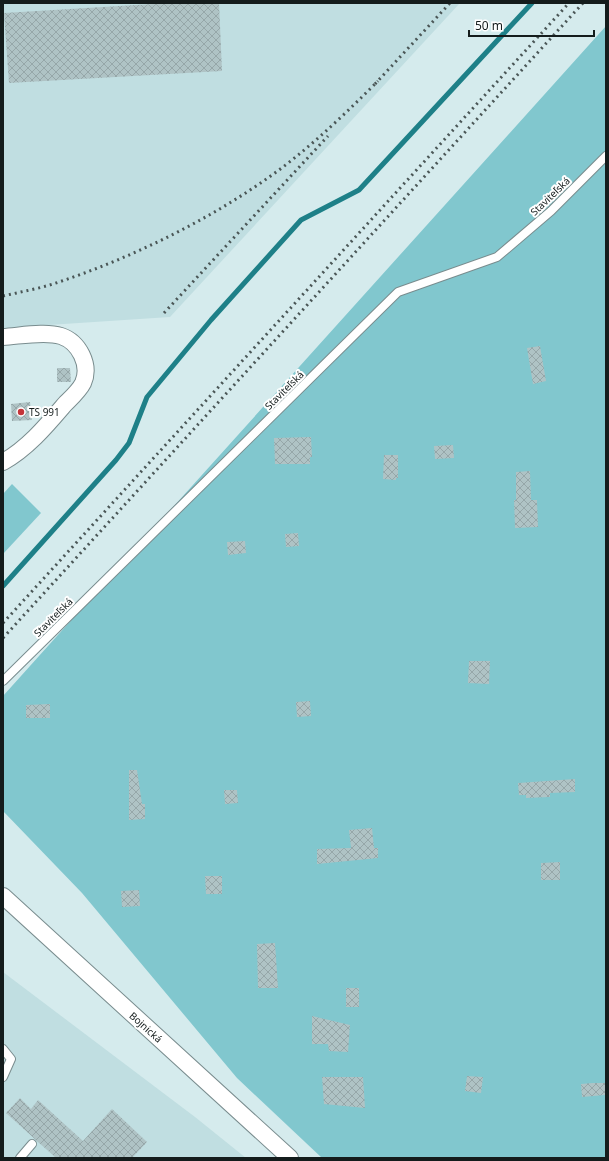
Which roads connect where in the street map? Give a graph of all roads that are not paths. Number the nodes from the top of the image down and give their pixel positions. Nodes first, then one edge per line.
1 (606, 156) edge
2 (3, 337) edge
3 (3, 462) edge
4 (3, 681) edge
5 (3, 896) edge
6 (3, 1049) edge
7 (3, 1077) edge
8 (32, 1144) dead end
9 (20, 1158) edge
10 (290, 1158) edge

1 - 4 lane, Staviteľská
2 - 3 street
5 - 10 street, Bojnická
6 - 7 lane
8 - 9 lane

